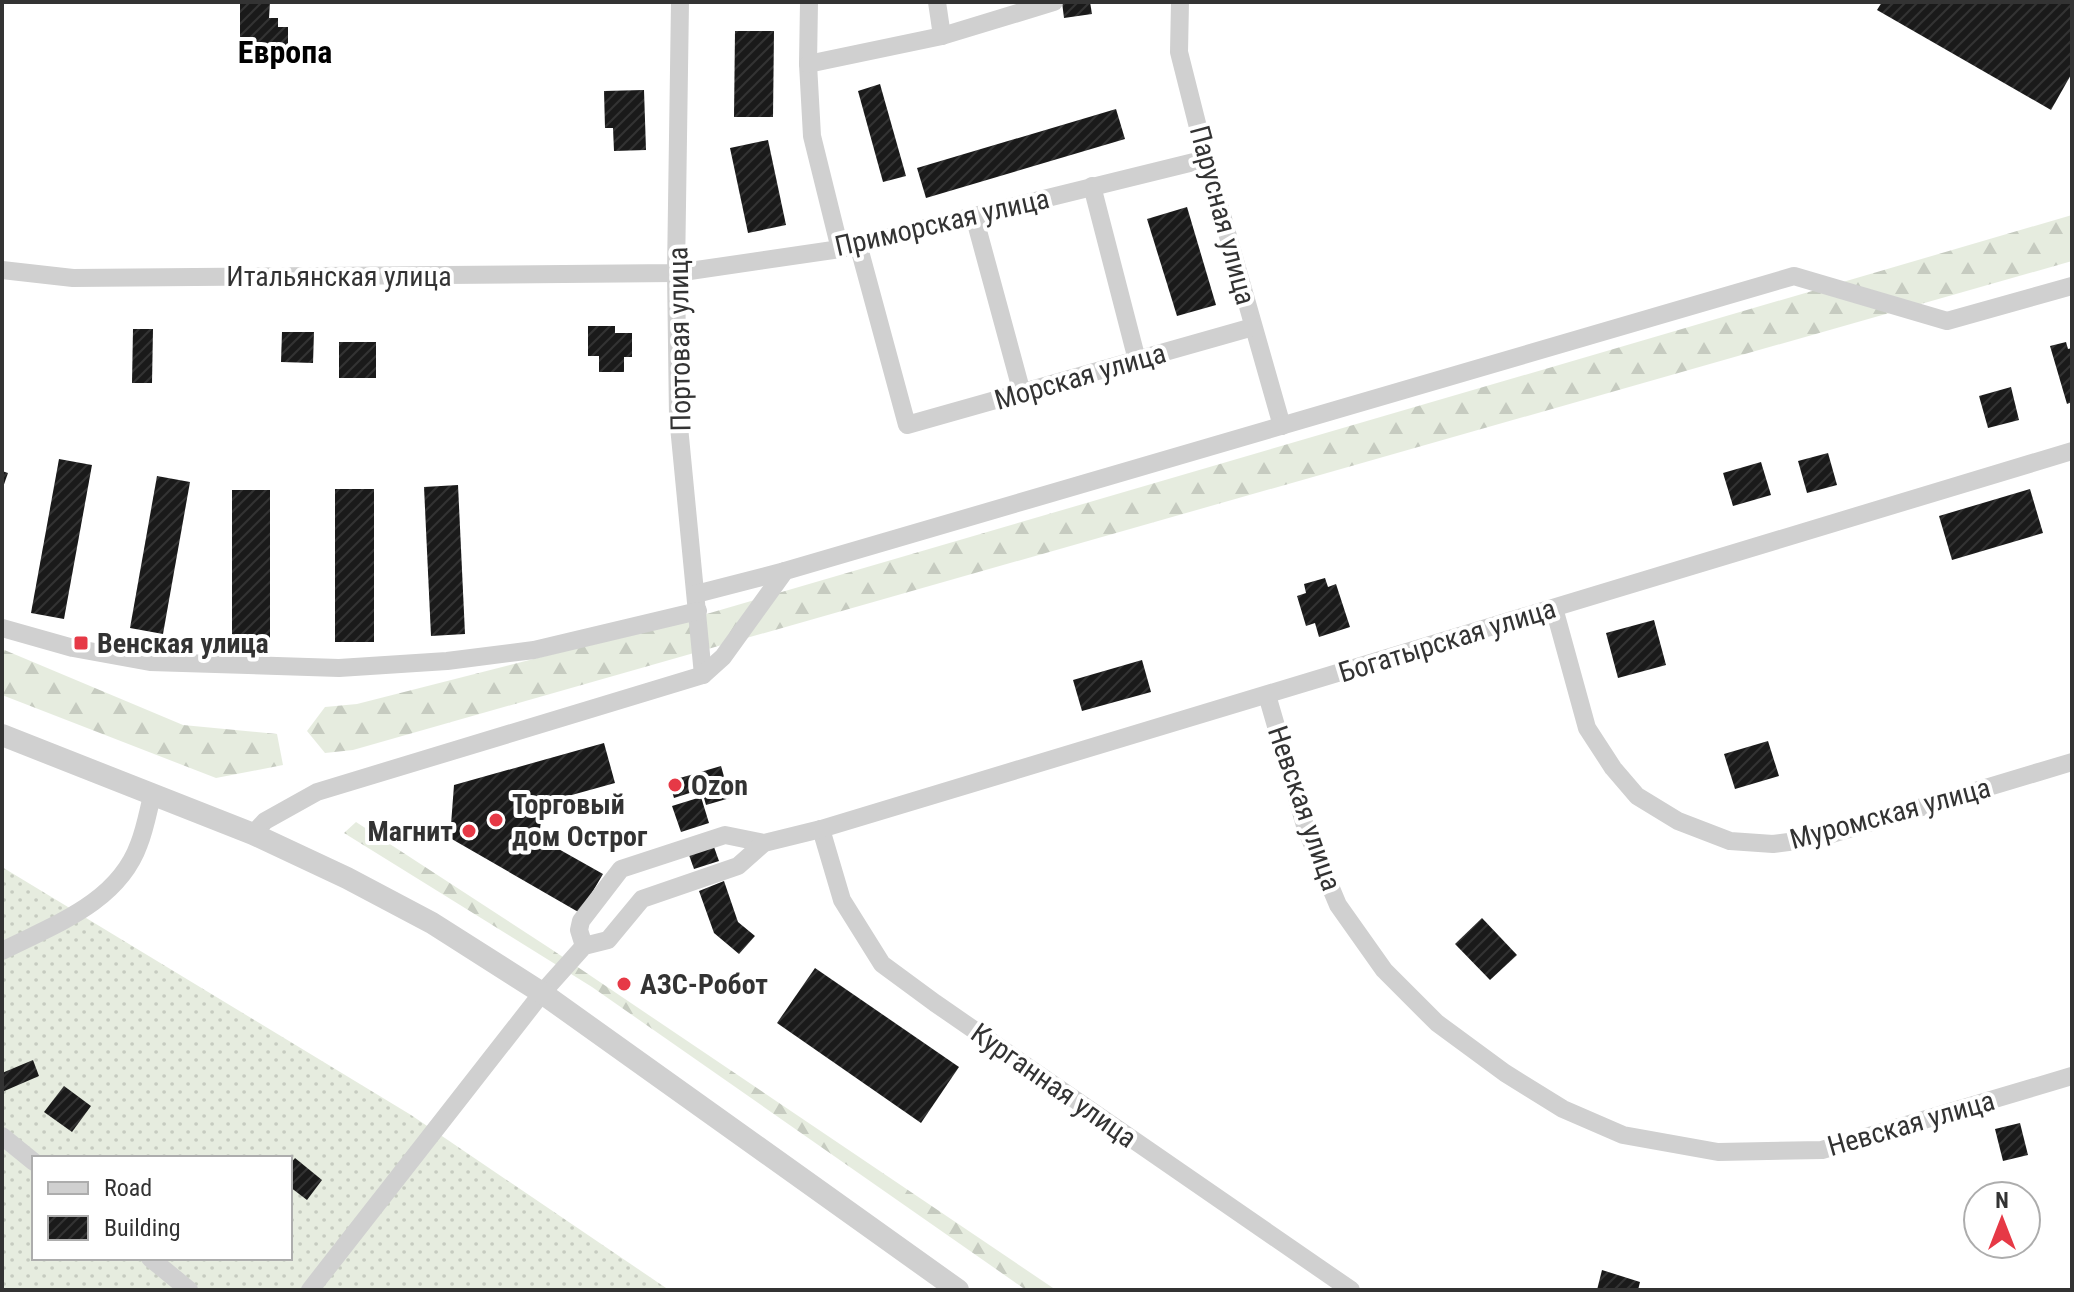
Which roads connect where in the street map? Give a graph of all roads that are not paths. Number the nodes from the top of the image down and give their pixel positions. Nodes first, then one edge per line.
1 (680, 2) edge
2 (809, 2) edge
3 (937, 2) edge
4 (1054, 2) edge
5 (1180, 2) edge
6 (942, 36) junction
7 (808, 64) junction
8 (1206, 159) junction
9 (1092, 186) junction
10 (974, 216) junction
11 (849, 246) junction
12 (2, 270) edge
13 (676, 273) junction
14 (2072, 286) edge
15 (1253, 327) junction
16 (1137, 360) junction
17 (1022, 393) junction
18 (1282, 426) junction
19 (2072, 451) edge
20 (785, 571) junction
21 (697, 603) junction
22 (1554, 608) junction
23 (2, 628) edge
24 (703, 675) junction
25 (1267, 695) junction
26 (2, 735) edge
27 (2072, 762) edge
28 (152, 796) junction
29 (821, 829) junction
30 (253, 834) junction
31 (764, 843) junction
32 (584, 946) junction
33 (2, 951) edge
34 (542, 993) junction
35 (2072, 1076) edge
36 (2, 1136) edge
37 (32, 1160) edge
38 (152, 1260) edge
39 (189, 1290) edge
40 (310, 1290) edge
41 (958, 1290) edge
42 (1351, 1290) edge

1 - 13 street, Портовая улица
2 - 7 street
3 - 6 street
4 - 6 street
5 - 8 street, Парусная улица
6 - 7 street
7 - 11 street
8 - 9 street, Приморская улица
8 - 15 street, Парусная улица
9 - 10 street, Приморская улица
9 - 16 street
10 - 11 street, Приморская улица
10 - 17 street
11 - 13 street, Приморская улица
11 - 17 street, Морская улица
12 - 13 street, Итальянская улица
13 - 21 street, Портовая улица
14 - 18 street
15 - 16 street, Морская улица
15 - 18 street, Парусная улица
16 - 17 street, Морская улица
18 - 20 street
19 - 22 street, Богатырская улица
20 - 21 street
20 - 24 street
21 - 23 street
21 - 24 street, Портовая улица
22 - 25 street, Богатырская улица
22 - 27 street, Муромская улица
24 - 30 street
25 - 29 street, Богатырская улица
25 - 35 street, Невская улица
26 - 28 street
28 - 30 street
28 - 33 street
29 - 31 street, Богатырская улица
29 - 42 street, Курганная улица
30 - 34 street
31 - 32 street
31 - 32 street
32 - 34 street
34 - 40 street
34 - 41 street
36 - 37 street
38 - 39 street

